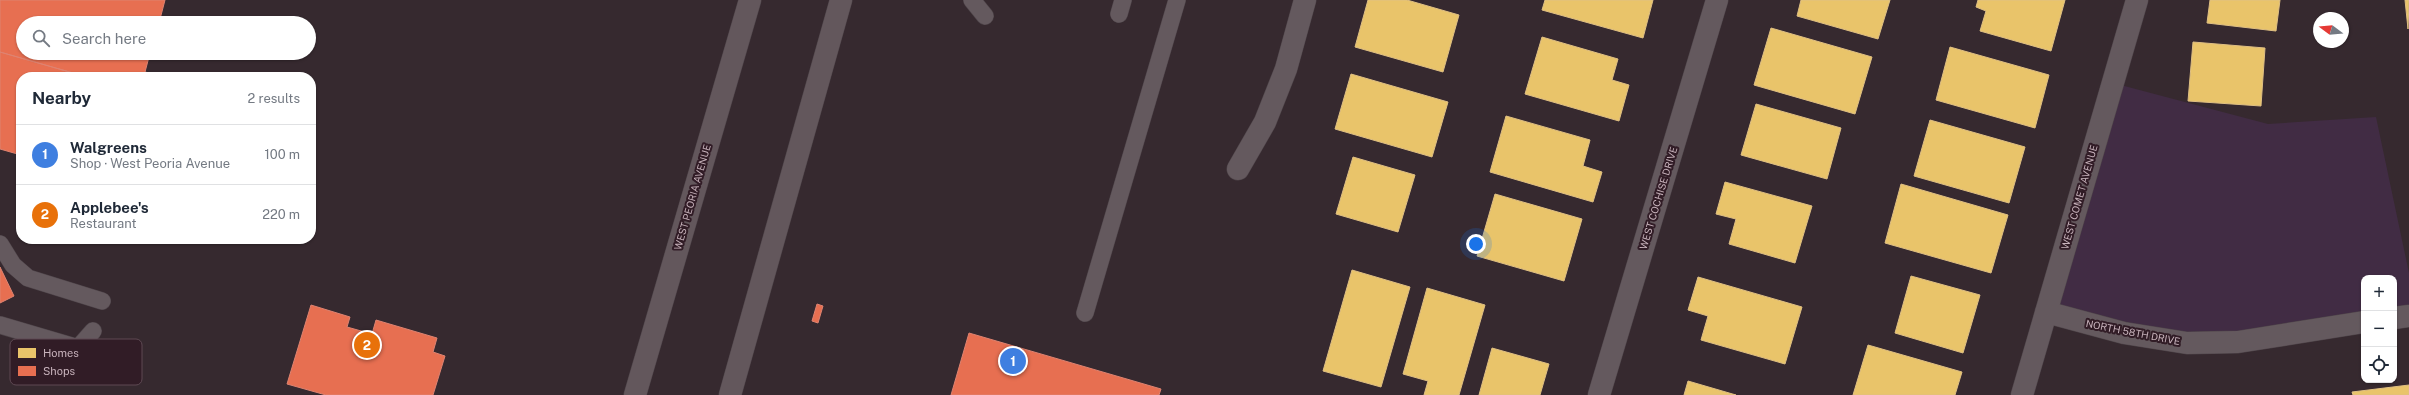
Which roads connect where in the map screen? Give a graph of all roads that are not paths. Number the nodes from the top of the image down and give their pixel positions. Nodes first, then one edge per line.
1 (750, 0) edge
2 (841, 0) edge
3 (972, 0) edge
4 (1177, 0) edge
5 (1305, 0) edge
6 (1717, 0) edge
7 (2138, 0) edge
8 (985, 16) dead end
9 (1238, 168) dead end
10 (0, 244) edge
11 (102, 301) dead end
12 (2046, 312) junction
13 (1085, 313) dead end
14 (2409, 316) edge
15 (2397, 318) edge
16 (2361, 322) edge
17 (0, 325) edge
18 (93, 331) dead end
19 (47, 339) edge
20 (86, 339) edge
21 (635, 395) edge
22 (730, 395) edge
23 (1599, 395) edge
24 (2022, 395) edge

1 - 21 main road, WEST PEORIA AVENUE
2 - 22 main road
3 - 8 lane
4 - 13 lane
5 - 9 street
6 - 23 street, WEST COCHISE DRIVE
7 - 12 street, WEST COMET AVENUE
10 - 11 lane
12 - 16 street, NORTH 58TH DRIVE
12 - 24 street, WEST COMET AVENUE
14 - 15 street
17 - 19 lane
18 - 20 lane

